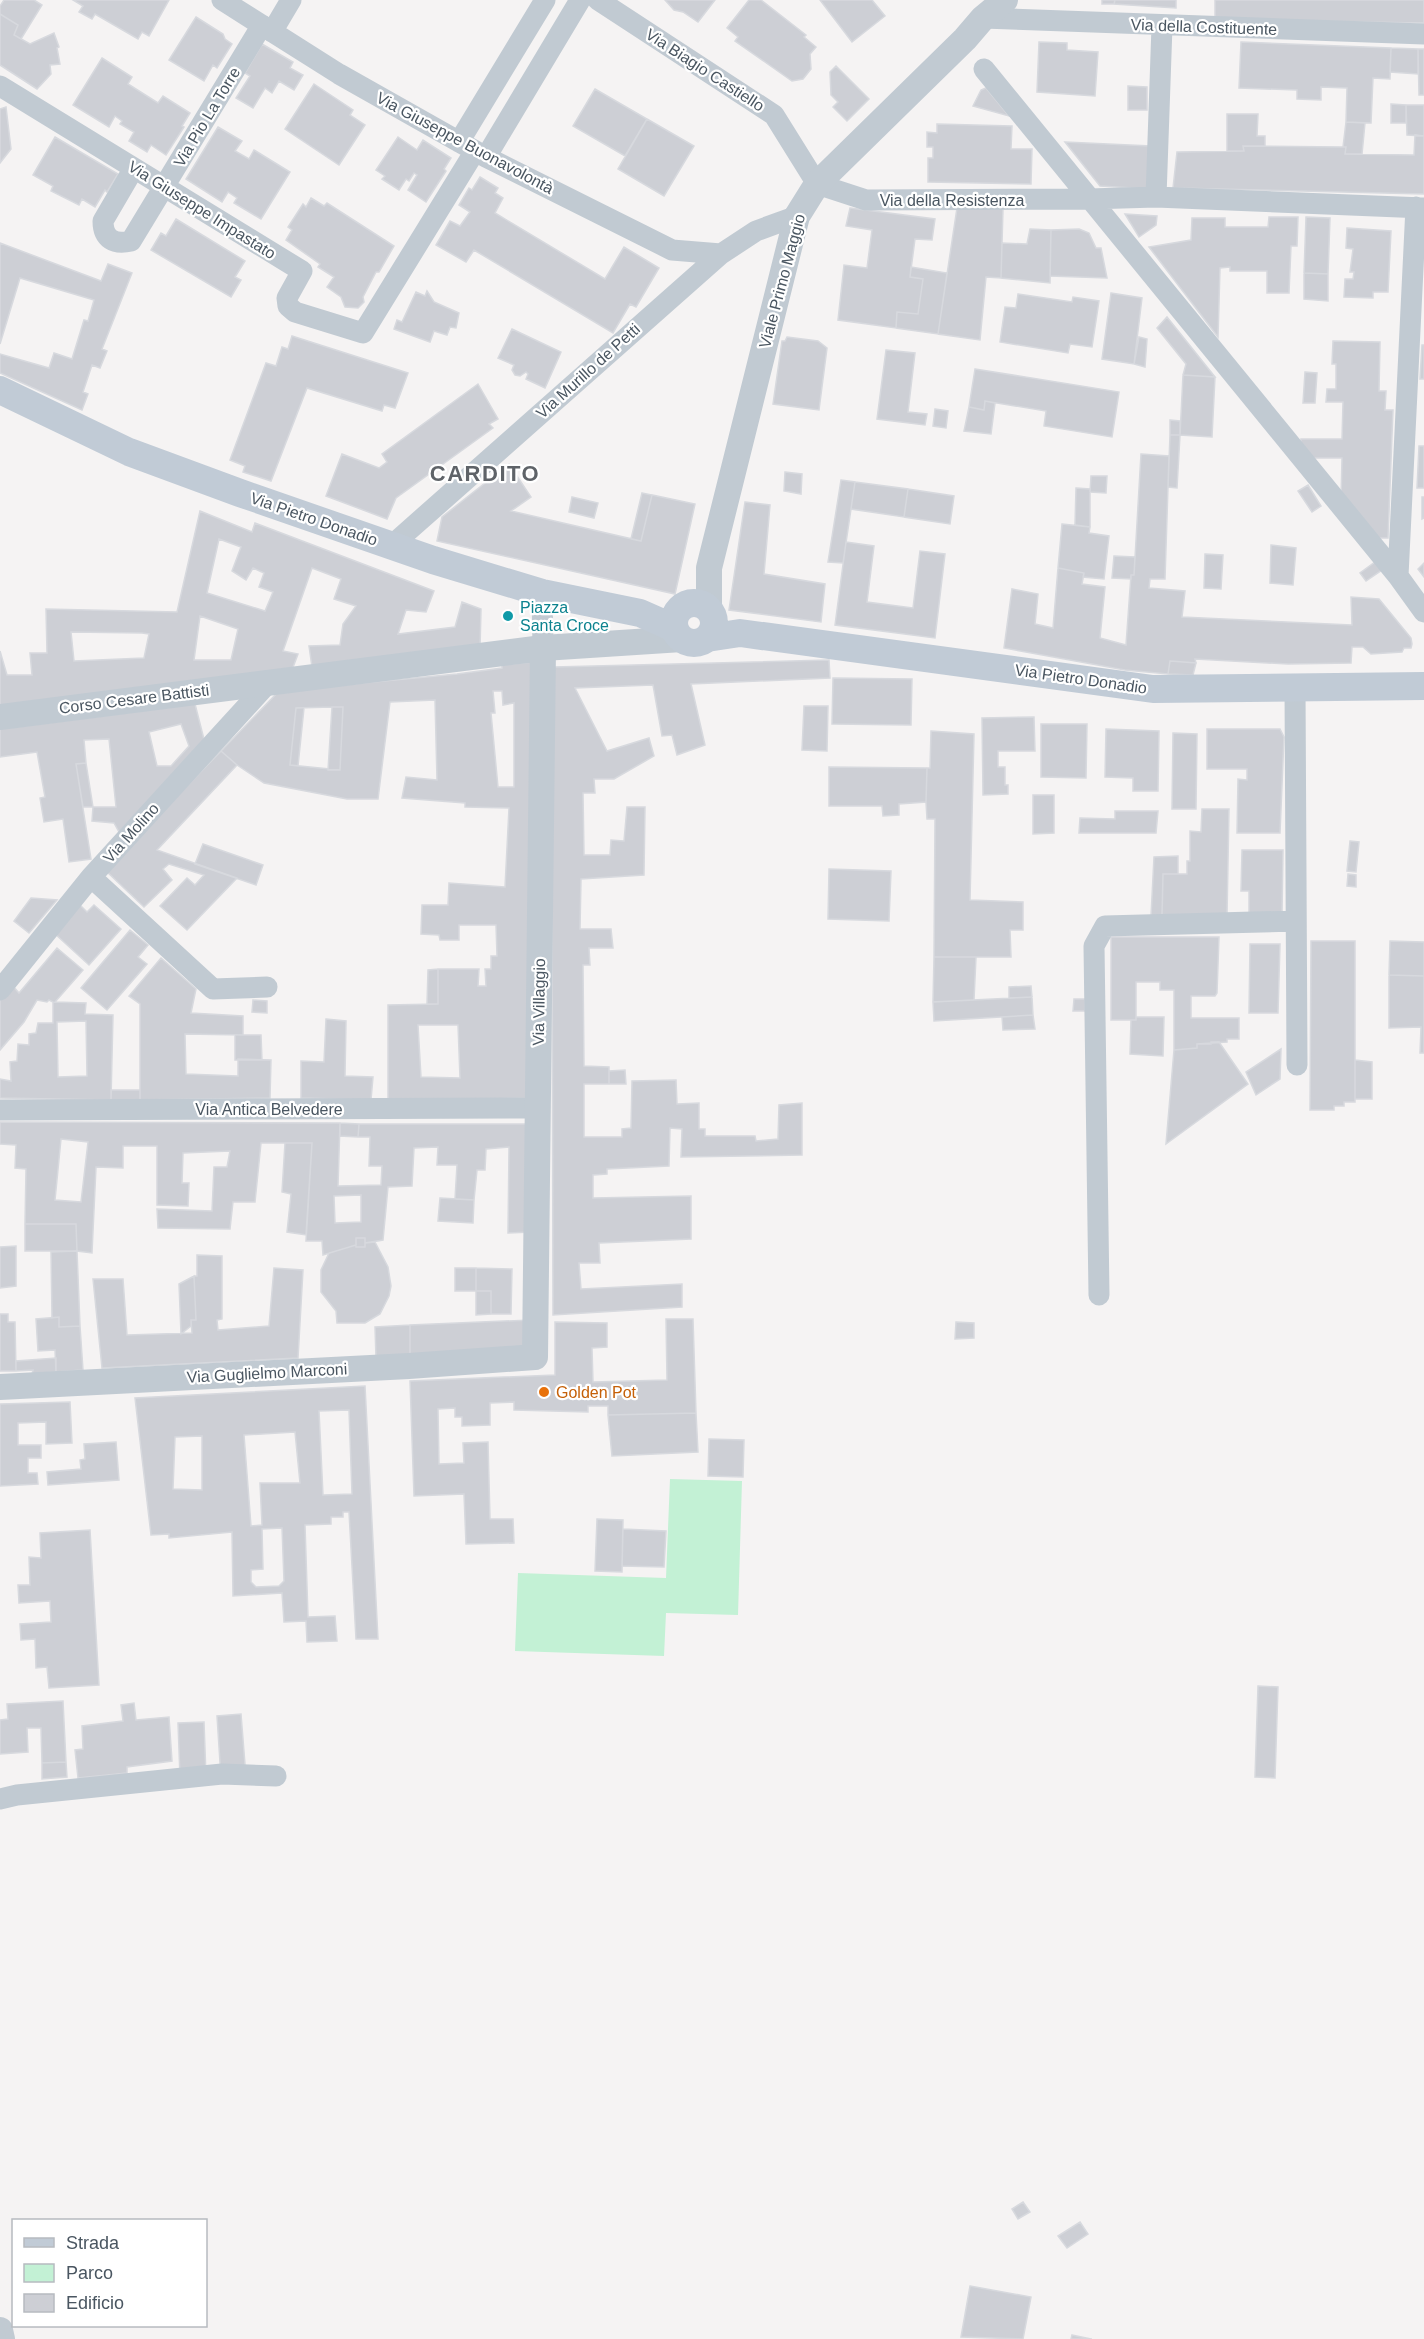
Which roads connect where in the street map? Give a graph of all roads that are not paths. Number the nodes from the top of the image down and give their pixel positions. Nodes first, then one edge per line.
1 (222, 0) edge
2 (291, 0) edge
3 (545, 0) edge
4 (580, 0) edge
5 (598, 0) edge
6 (1005, 0) edge
7 (259, 18) edge
8 (983, 18) junction
9 (1162, 26) junction
10 (1424, 34) edge
11 (984, 69) dead end
12 (0, 86) edge
13 (474, 150) junction
14 (134, 168) junction
15 (817, 184) junction
16 (165, 187) junction
17 (1156, 197) junction
18 (1089, 199) junction
19 (1420, 208) edge
20 (797, 216) junction
21 (721, 254) junction
22 (0, 390) edge
23 (392, 546) junction
24 (1398, 576) junction
25 (543, 593) junction
26 (1424, 612) edge
27 (693, 620) junction
28 (543, 648) junction
29 (269, 682) junction
30 (1424, 686) edge
31 (1295, 688) junction
32 (0, 717) edge
33 (91, 877) junction
34 (1296, 921) junction
35 (267, 987) dead end
36 (0, 990) edge
37 (1297, 1065) dead end
38 (538, 1108) junction
39 (0, 1110) edge
40 (1099, 1295) dead end
41 (535, 1357) joint
42 (0, 1387) edge
43 (276, 1776) dead end
44 (0, 1799) edge
45 (0, 2330) edge
46 (2, 2339) edge

1 - 7 street, Via Giuseppe Buonavolontà
2 - 7 street, Via Pio La Torre
3 - 13 street
4 - 13 street
5 - 15 street, Via Biagio Castiello
6 - 8 street, Viale Primo Maggio
7 - 13 street, Via Giuseppe Buonavolontà
7 - 16 street, Via Pio La Torre
8 - 9 street, Via della Costituente
8 - 15 street, Viale Primo Maggio
9 - 10 street, Via della Costituente
9 - 17 street
11 - 18 street
12 - 14 street, Via Giuseppe Impastato
13 - 16 street, Via Giuseppe Impastato
13 - 21 street, Via Giuseppe Buonavolontà
14 - 16 street, Via Giuseppe Impastato
14 - 16 street, Via Pio La Torre
15 - 18 street, Via della Resistenza
15 - 20 street, Viale Primo Maggio
17 - 18 street, Via della Resistenza
17 - 19 street, Via della Resistenza
18 - 24 street
19 - 24 street
20 - 21 street, Via Murillo de Petti
20 - 27 street, Viale Primo Maggio
21 - 23 street, Via Murillo de Petti
22 - 23 main road, Via Pietro Donadio
23 - 25 main road, Via Pietro Donadio
24 - 26 street
25 - 27 main road, Via Pietro Donadio
25 - 28 street
27 - 28 street, Corso Cesare Battisti
27 - 31 main road, Via Pietro Donadio
28 - 29 street, Corso Cesare Battisti
28 - 38 street, Via Villaggio
29 - 32 street, Corso Cesare Battisti
29 - 33 street, Via Molino
30 - 31 main road, Via Pietro Donadio
31 - 34 street
33 - 35 street
33 - 36 street, Via Molino
34 - 37 street
34 - 40 street
38 - 39 street, Via Antica Belvedere
38 - 41 street, Via Villaggio
41 - 42 street, Via Guglielmo Marconi
43 - 44 street
45 - 46 street

